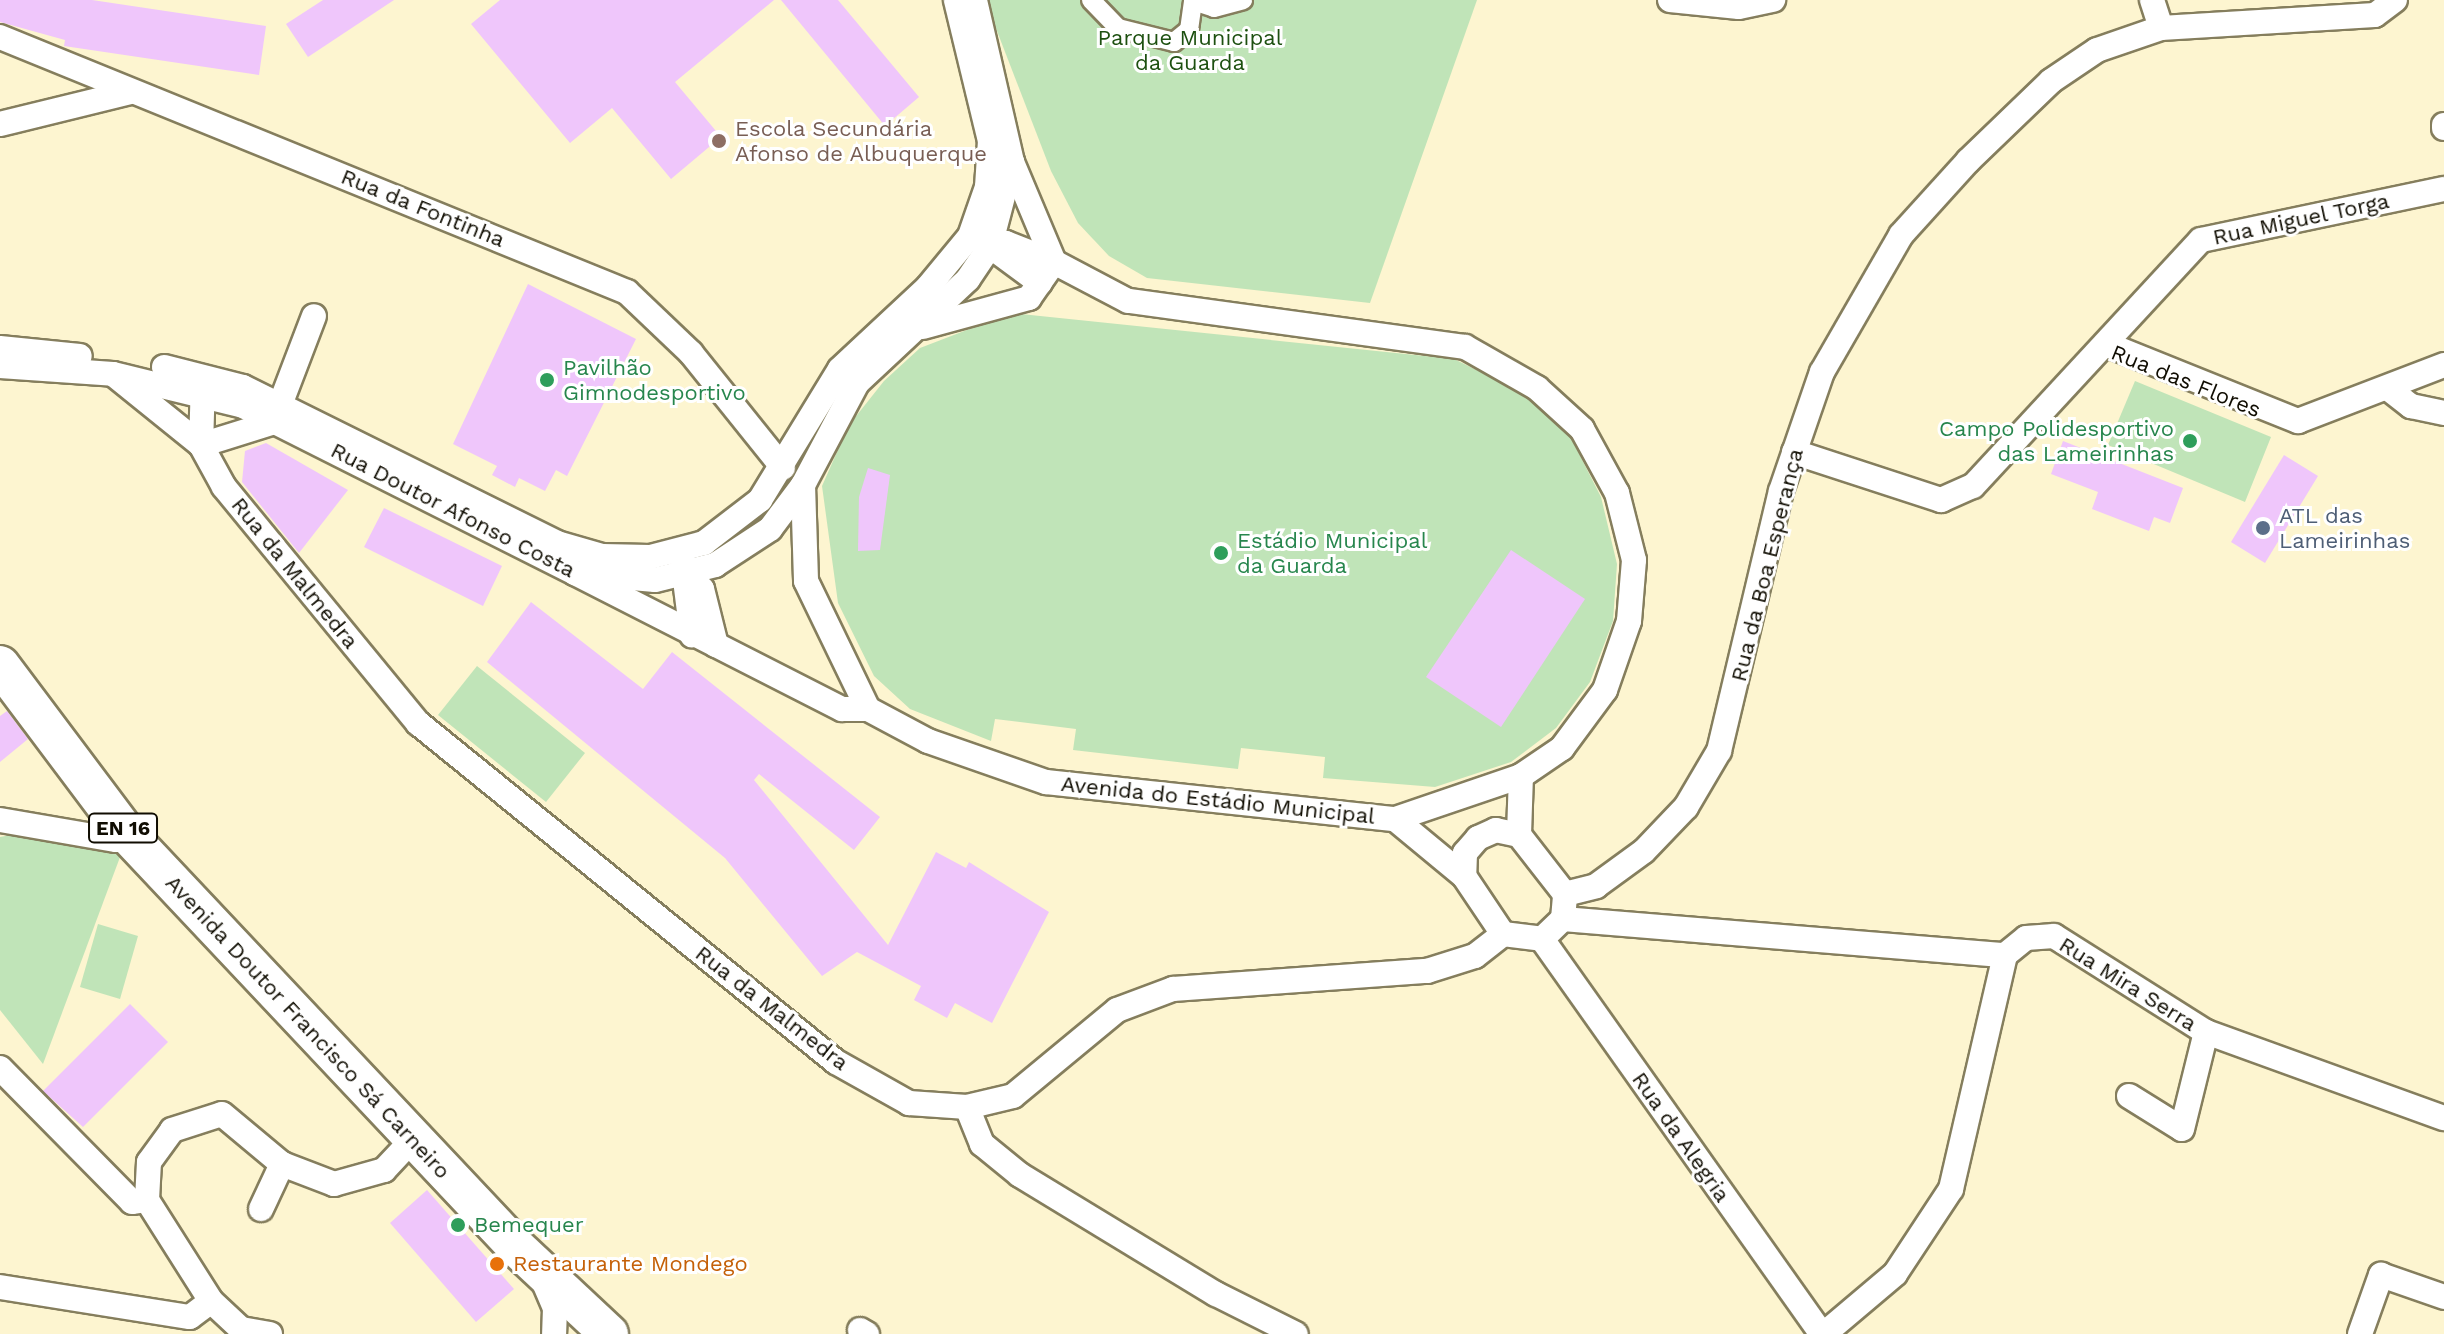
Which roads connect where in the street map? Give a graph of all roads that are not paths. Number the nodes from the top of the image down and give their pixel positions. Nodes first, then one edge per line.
1 (956, 0) edge
2 (975, 0) edge
3 (1091, 0) edge
4 (1243, 0) edge
5 (1670, 0) edge
6 (1773, 0) edge
7 (2152, 0) edge
8 (2395, 0) edge
9 (2161, 28) junction
10 (0, 37) edge
11 (130, 92) junction
12 (0, 124) edge
13 (1012, 162) junction
14 (2444, 189) edge
15 (980, 241) junction
16 (1054, 262) junction
17 (1040, 283) junction
18 (314, 316) dead end
19 (917, 329) junction
20 (2106, 344) junction
21 (0, 348) edge
22 (2444, 365) edge
23 (0, 366) edge
24 (113, 374) junction
25 (202, 383) junction
26 (2389, 389) junction
27 (279, 413) junction
28 (2444, 413) edge
29 (179, 432) junction
30 (201, 445) junction
31 (1794, 452) junction
32 (783, 468) junction
33 (803, 485) junction
34 (679, 551) junction
35 (575, 573) junction
36 (686, 575) junction
37 (692, 635) junction
38 (716, 645) junction
39 (0, 665) edge
40 (868, 709) junction
41 (1521, 776) junction
42 (1395, 819) junction
43 (0, 820) edge
44 (127, 834) junction
45 (1519, 835) junction
46 (1464, 876) junction
47 (1565, 894) junction
48 (1563, 919) junction
49 (1503, 934) junction
50 (1542, 939) junction
51 (2005, 955) junction
52 (2206, 1032) junction
53 (0, 1068) edge
54 (2129, 1096) dead end
55 (967, 1107) junction
56 (2444, 1118) edge
57 (413, 1139) junction
58 (282, 1164) junction
59 (147, 1200) junction
60 (261, 1209) dead end
61 (0, 1287) edge
62 (2444, 1297) edge
63 (211, 1301) junction
64 (587, 1324) edge
65 (1278, 1330) edge
66 (270, 1334) edge
67 (554, 1334) edge
68 (1823, 1334) edge
69 (2360, 1334) edge

1 - 15 street, Rua Doutor Afonso Costa
2 - 13 street, Rua Doutor Afonso Costa
3 - 4 street
5 - 6 street
7 - 9 street
8 - 9 street, Rua da Boa Esperança
9 - 31 street, Rua da Boa Esperança
10 - 11 street, Rua da Fontinha
11 - 12 street
11 - 32 street, Rua da Fontinha
13 - 15 street, Rua Doutor Afonso Costa
13 - 16 street
14 - 20 street, Rua Miguel Torga
15 - 16 street, Avenida do Estádio Municipal
15 - 17 street
15 - 19 street, Rua Doutor Afonso Costa
15 - 32 street, Rua Doutor Afonso Costa
16 - 17 street
16 - 41 street, Avenida do Estádio Municipal
17 - 19 street
18 - 27 street
19 - 33 street, Rua Doutor Afonso Costa
20 - 26 street, Rua das Flores
20 - 31 street, Rua das Flores
21 - 25 street, Rua Doutor Afonso Costa
22 - 26 street, Rua das Flores
23 - 24 street, Rua Doutor Afonso Costa
24 - 25 street, Rua Doutor Afonso Costa
24 - 29 street
25 - 27 street, Rua Doutor Afonso Costa
25 - 29 street
25 - 30 street
26 - 28 street
27 - 30 street
27 - 34 street, Rua Doutor Afonso Costa
27 - 35 street, Rua Doutor Afonso Costa
29 - 30 street
30 - 55 street, Rua da Malmedra
31 - 47 street, Rua da Boa Esperança
32 - 34 street, Rua Doutor Afonso Costa
33 - 36 street, Rua Doutor Afonso Costa
33 - 40 street
34 - 36 street
35 - 36 street, Rua Doutor Afonso Costa
35 - 37 street, Avenida do Estádio Municipal
36 - 37 street
36 - 38 street
37 - 38 street, Avenida do Estádio Municipal
38 - 40 street, Avenida do Estádio Municipal
39 - 44 main road, Avenida Doutor Francisco Sá Carneiro / EN 16
40 - 42 street, Avenida do Estádio Municipal
41 - 42 street, Avenida do Estádio Municipal
41 - 45 street
42 - 46 street
43 - 44 street
44 - 57 main road, Avenida Doutor Francisco Sá Carneiro / EN 16
45 - 46 street
45 - 47 street
46 - 49 street
47 - 48 street
48 - 50 street
48 - 51 street
49 - 50 street
49 - 55 street, Rua da Malmedra
50 - 68 street, Rua da Alegria
51 - 52 street, Rua Mira Serra
51 - 68 street
52 - 54 street
52 - 56 street, Rua Mira Serra
53 - 59 street
55 - 65 street
57 - 58 street
57 - 64 main road, Avenida Doutor Francisco Sá Carneiro / EN 16
58 - 59 street
58 - 60 street
59 - 63 street
61 - 63 street
62 - 69 street
63 - 66 street
64 - 67 street

